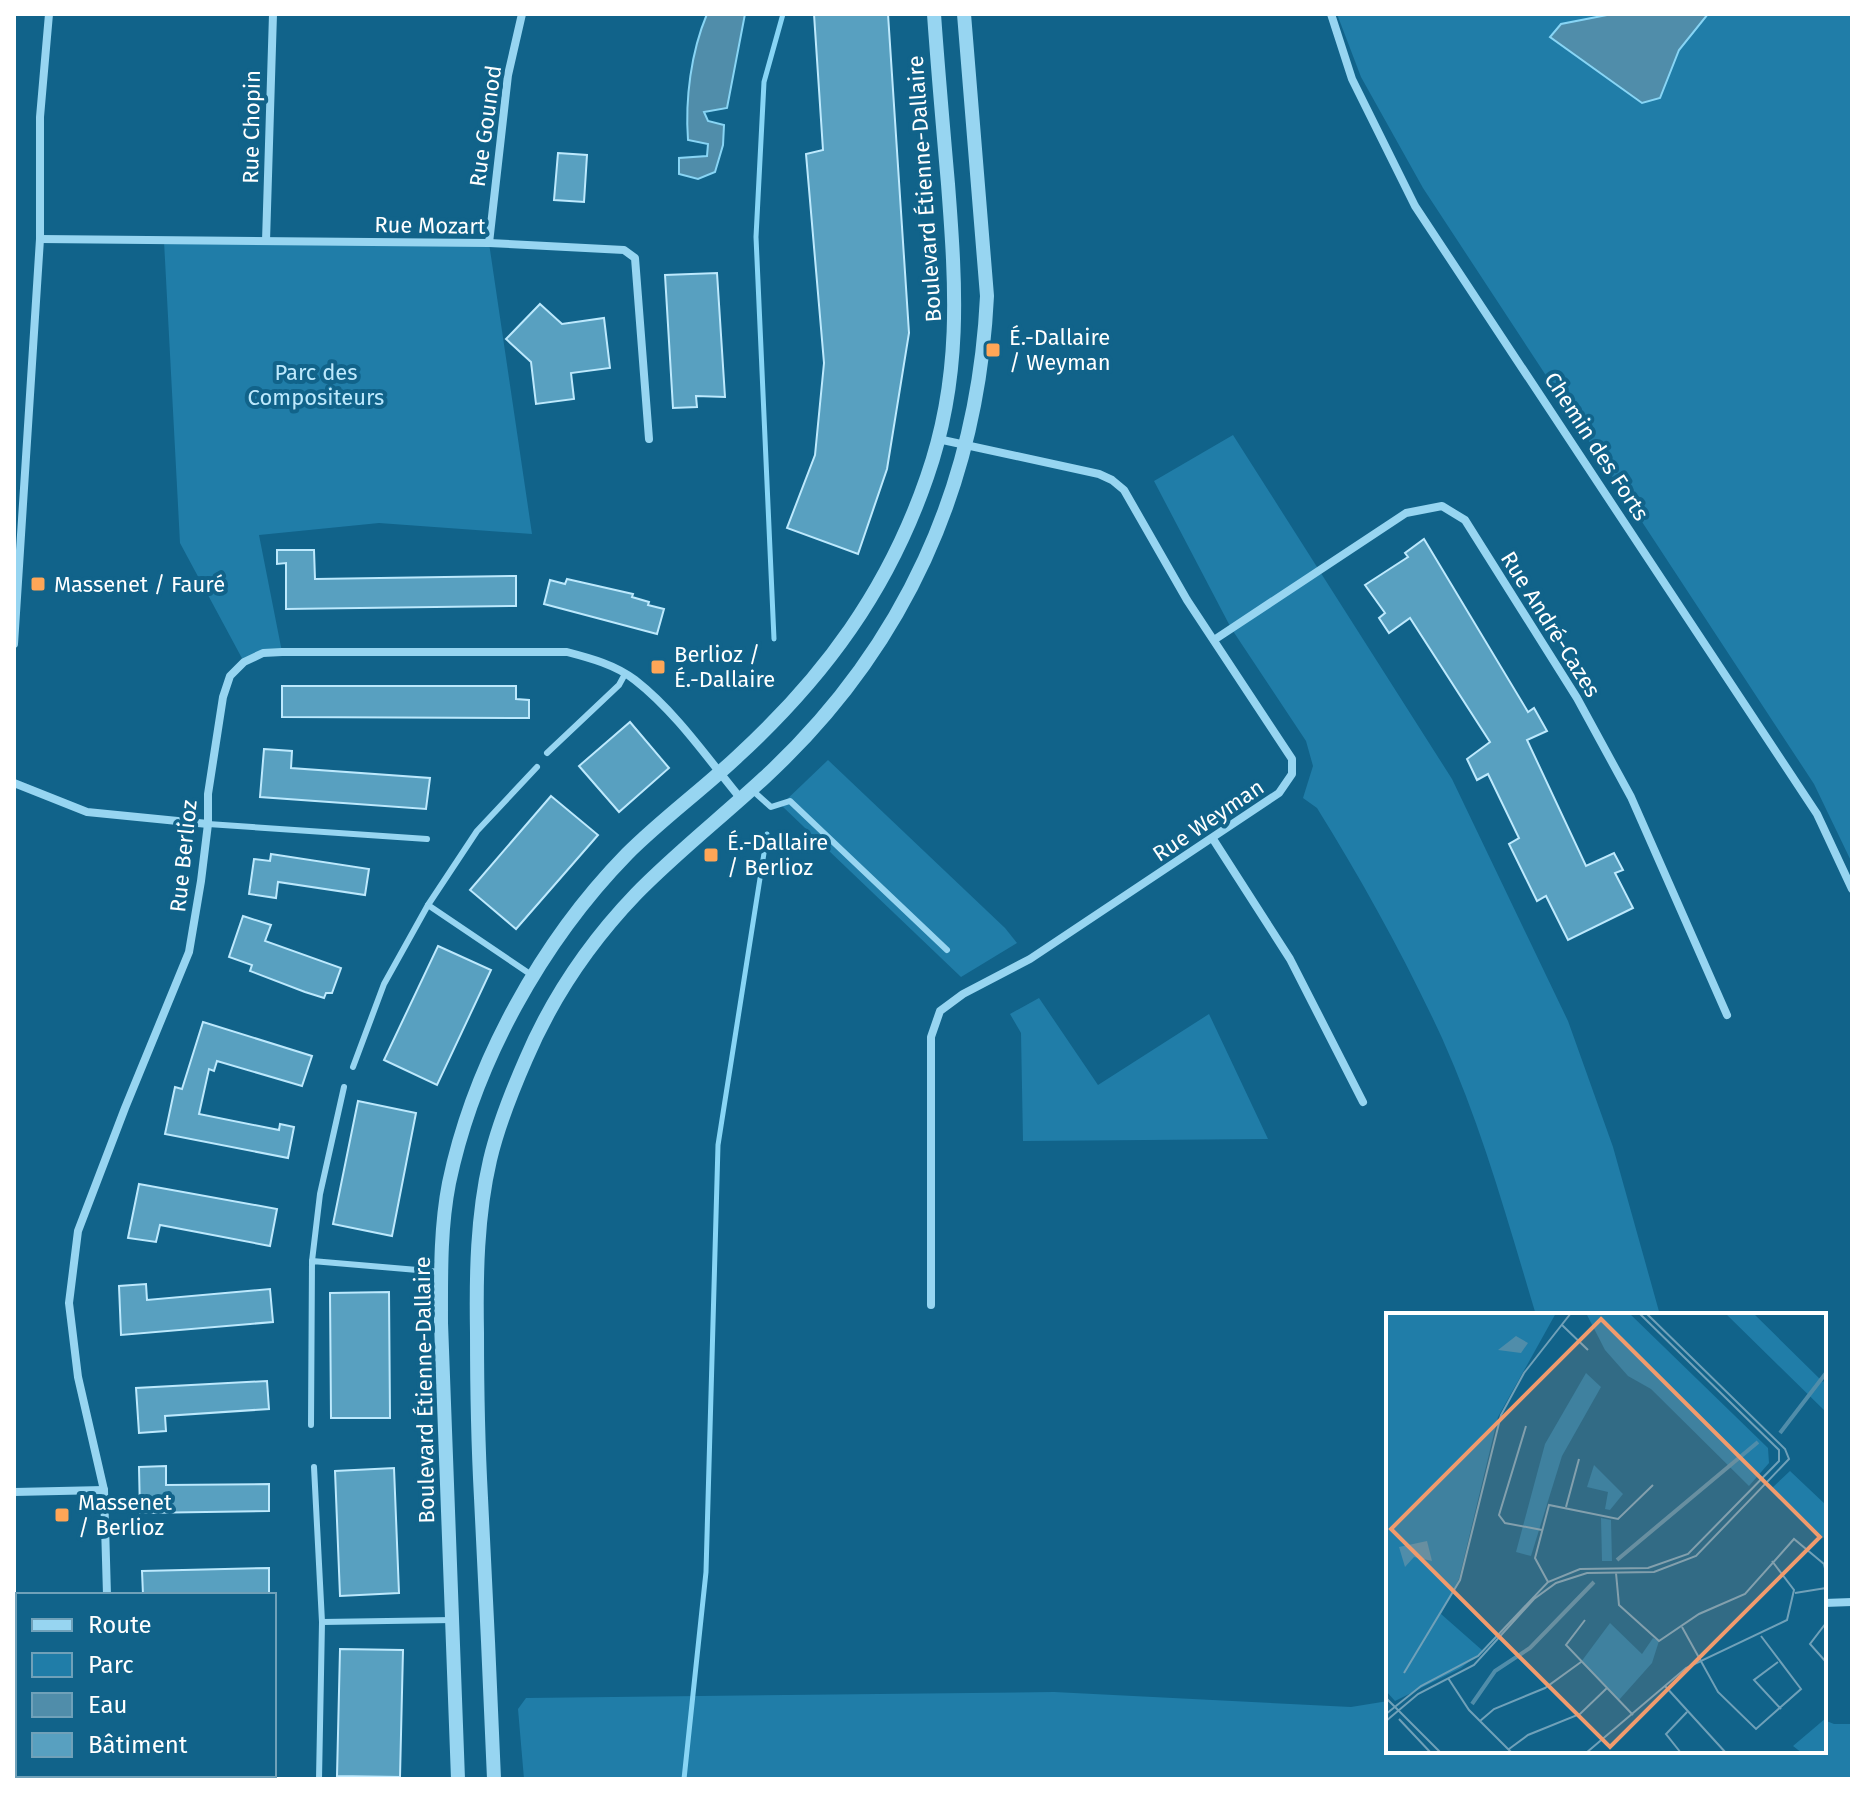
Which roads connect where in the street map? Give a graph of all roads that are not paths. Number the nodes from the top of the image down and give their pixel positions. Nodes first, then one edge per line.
1 (49, 14) edge
2 (273, 14) edge
3 (522, 14) edge
4 (934, 14) edge
5 (964, 14) edge
6 (1331, 14) edge
7 (40, 239) junction
8 (266, 241) junction
9 (489, 243) junction
10 (649, 439) dead end
11 (938, 439) junction
12 (966, 445) junction
13 (14, 496) edge
14 (24, 497) junction
15 (1214, 640) junction
16 (14, 644) edge
17 (625, 674) junction
18 (547, 753) dead end
19 (537, 767) dead end
20 (720, 773) junction
21 (14, 783) edge
22 (746, 794) junction
23 (208, 824) junction
24 (427, 839) dead end
25 (1213, 839) junction
26 (1852, 889) edge
27 (428, 905) junction
28 (947, 950) dead end
29 (533, 976) junction
30 (1727, 1015) dead end
31 (353, 1067) dead end
32 (344, 1087) dead end
33 (1363, 1102) dead end
34 (312, 1261) junction
35 (441, 1272) junction
36 (931, 1305) dead end
37 (311, 1425) dead end
38 (314, 1467) dead end
39 (104, 1490) junction
40 (14, 1492) edge
41 (107, 1593) edge
42 (1852, 1602) edge
43 (1826, 1603) edge
44 (453, 1620) junction
45 (322, 1622) junction
46 (319, 1779) edge
47 (458, 1779) edge
48 (494, 1779) edge

1 - 7 street
2 - 8 street, Rue Chopin
3 - 9 street, Rue Gounod
4 - 11 street, Boulevard Étienne-Dallaire
5 - 12 street
6 - 26 street, Chemin des Forts
7 - 8 street, Rue Mozart
7 - 14 street
8 - 9 street, Rue Mozart
9 - 10 street, Rue Mozart
11 - 12 street, Rue Weyman
11 - 20 street, Boulevard Étienne-Dallaire
12 - 15 street, Rue Weyman
12 - 22 street
13 - 14 street
14 - 16 street
15 - 25 street, Rue Weyman
15 - 30 street, Rue André-Cazes
17 - 18 lane
17 - 20 street, Rue Berlioz
17 - 23 street, Rue Berlioz
19 - 27 lane
20 - 22 street, Rue Berlioz
20 - 29 street, Boulevard Étienne-Dallaire
21 - 23 street
22 - 28 lane
22 - 48 street
23 - 24 lane
23 - 39 street, Rue Berlioz
25 - 33 street
25 - 36 street, Rue Weyman
27 - 29 lane
27 - 31 lane
29 - 35 street, Boulevard Étienne-Dallaire
32 - 34 lane
34 - 35 lane
34 - 37 lane
35 - 44 street, Boulevard Étienne-Dallaire
38 - 45 lane
39 - 40 street
39 - 41 street, Rue Berlioz
42 - 43 street
44 - 45 lane
44 - 47 street, Boulevard Étienne-Dallaire
45 - 46 lane

